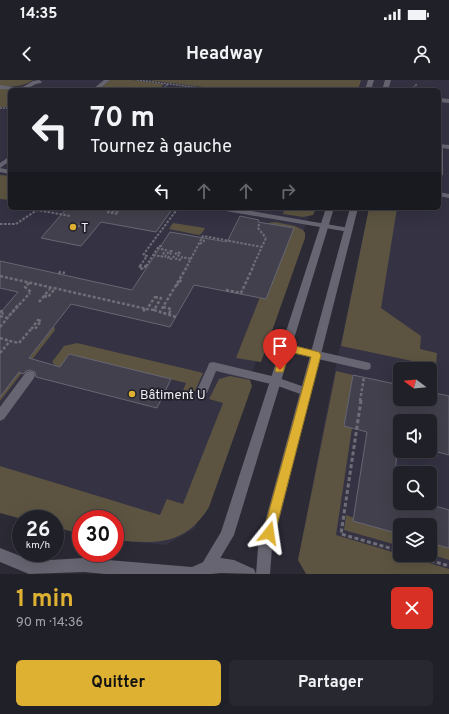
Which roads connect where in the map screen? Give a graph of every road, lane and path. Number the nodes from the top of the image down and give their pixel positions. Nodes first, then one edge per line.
1 (107, 80) edge
2 (138, 80) edge
3 (39, 82) dead end
4 (168, 84) junction
5 (417, 84) dead end
6 (27, 88) edge
7 (97, 88) edge
8 (164, 88) edge
9 (201, 88) edge
10 (413, 88) edge
11 (8, 160) edge
12 (0, 166) edge
13 (177, 210) edge
14 (232, 210) edge
15 (329, 210) edge
16 (354, 210) edge
17 (40, 211) joint
18 (107, 211) dead end
19 (119, 213) dead end
20 (70, 216) dead end
21 (77, 223) dead end
22 (0, 224) edge
23 (81, 224) dead end
24 (74, 226) dead end
25 (325, 226) junction
26 (78, 227) dead end
27 (349, 230) junction
28 (269, 237) dead end
29 (162, 246) dead end
30 (262, 247) junction
31 (157, 248) junction
32 (148, 250) junction
33 (155, 252) junction
34 (153, 257) junction
35 (161, 257) junction
36 (191, 259) junction
37 (65, 273) dead end
38 (59, 274) dead end
39 (0, 276) edge
40 (29, 283) junction
41 (50, 288) junction
42 (226, 290) dead end
43 (39, 302) dead end
44 (18, 305) dead end
45 (163, 307) junction
46 (146, 310) junction
47 (160, 312) junction
48 (169, 314) junction
49 (8, 317) junction
50 (0, 326) edge
51 (32, 327) dead end
52 (0, 338) edge
53 (10, 341) junction
54 (287, 348) junction
55 (0, 353) edge
56 (316, 355) junction
57 (366, 366) joint
58 (30, 376) dead end
59 (276, 381) junction
60 (203, 390) dead end
61 (306, 392) junction
62 (0, 416) edge
63 (393, 549) edge
64 (0, 555) edge
65 (436, 562) edge
66 (449, 566) edge
67 (207, 567) junction
68 (36, 572) edge
69 (193, 574) edge
70 (249, 574) edge
71 (263, 574) edge

1 - 7 street
2 - 4 path
3 - 6 street
4 - 8 path
4 - 9 path
5 - 10 path
11 - 12 street
13 - 32 path
14 - 25 street
15 - 25 street
16 - 27 street
17 - 20 path
17 - 22 path
18 - 19 path
21 - 24 path
23 - 26 path
25 - 27 street
25 - 54 street
27 - 56 street
28 - 30 path
29 - 31 path
30 - 36 path
30 - 42 path
31 - 33 path
31 - 35 path
32 - 33 path
32 - 34 path
33 - 34 path
34 - 35 path
35 - 36 path
36 - 45 path
37 - 38 path
39 - 40 path
39 - 41 path
40 - 46 path
40 - 49 path, bridge
41 - 43 path
41 - 46 path
44 - 49 path
45 - 47 path
45 - 48 path
46 - 46 path
46 - 47 path
47 - 48 path
47 - 48 path
49 - 50 path
51 - 53 path
52 - 53 path
53 - 55 path
54 - 56 street
54 - 59 street
56 - 57 street
56 - 61 street
57 - 63 path
58 - 62 street
59 - 60 street
59 - 61 street
59 - 67 street
61 - 71 street
64 - 68 street
65 - 66 path
67 - 69 street
67 - 70 street
68 - 69 street

